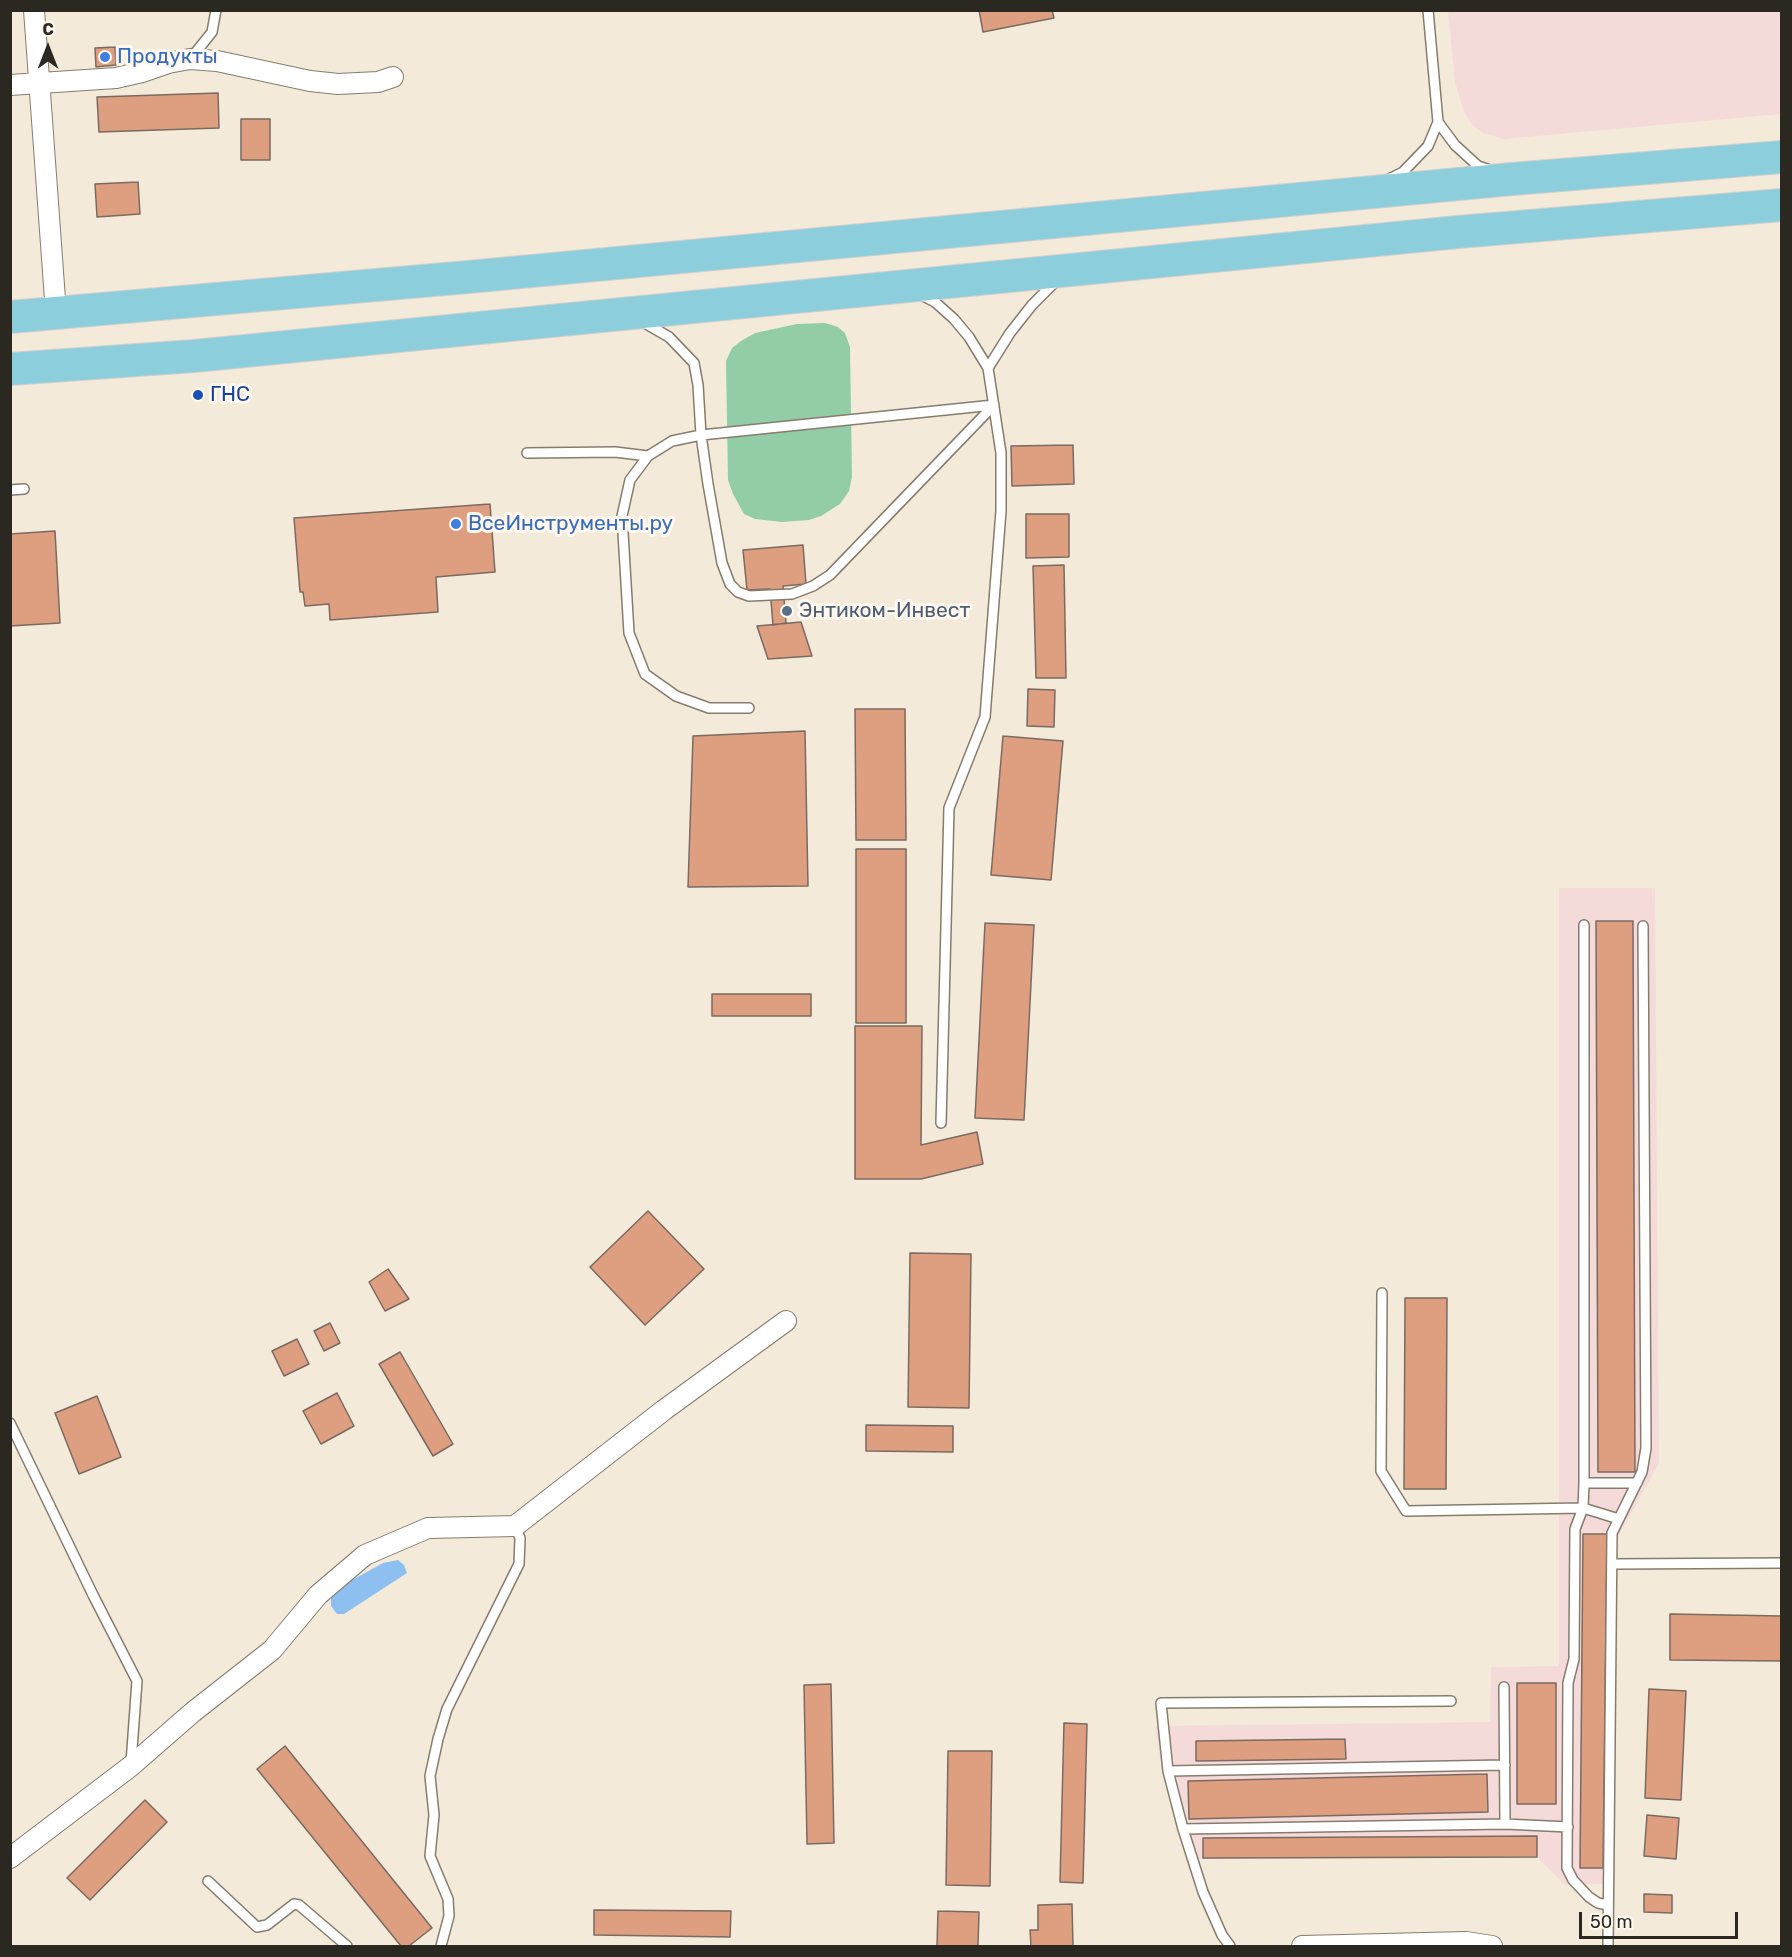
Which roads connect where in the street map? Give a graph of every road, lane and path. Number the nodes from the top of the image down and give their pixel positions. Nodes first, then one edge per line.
1 (34, 10) edge
2 (216, 10) edge
3 (1428, 10) edge
4 (190, 59) junction
5 (393, 77) dead end
6 (39, 84) junction
7 (10, 85) edge
8 (1438, 122) junction
9 (1782, 157) edge
10 (1512, 179) junction
11 (1361, 194) junction
12 (1782, 205) edge
13 (1068, 270) junction
14 (904, 287) junction
15 (56, 313) junction
16 (627, 314) junction
17 (10, 317) edge
18 (988, 368) junction
19 (10, 369) edge
20 (994, 405) junction
21 (701, 435) junction
22 (527, 453) dead end
23 (648, 456) junction
24 (24, 489) dead end
25 (10, 490) edge
26 (749, 708) dead end
27 (1584, 925) dead end
28 (1643, 926) dead end
29 (941, 1123) dead end
30 (1382, 1293) dead end
31 (786, 1321) dead end
32 (10, 1423) edge
33 (1584, 1483) junction
34 (1637, 1483) junction
35 (1583, 1508) junction
36 (1619, 1519) junction
37 (515, 1526) junction
38 (1782, 1563) edge
39 (1612, 1564) junction
40 (1504, 1688) dead end
41 (1451, 1701) dead end
42 (1505, 1765) junction
43 (131, 1766) junction
44 (1168, 1771) junction
45 (1506, 1824) junction
46 (1568, 1827) junction
47 (1183, 1828) junction
48 (10, 1858) edge
49 (208, 1881) dead end
50 (1608, 1905) junction
51 (346, 1947) edge
52 (441, 1947) edge
53 (1230, 1947) edge
54 (1302, 1947) edge
55 (1492, 1947) edge
56 (1608, 1947) edge

1 - 6 street
2 - 4 lane
3 - 8 lane
4 - 5 street
4 - 6 street
6 - 7 street
6 - 15 street
8 - 10 lane
8 - 11 lane
9 - 10 main road
10 - 11 main road
11 - 15 main road
12 - 13 main road
13 - 14 main road
13 - 18 lane
14 - 16 main road
14 - 18 lane
15 - 17 main road
16 - 19 main road
16 - 21 lane
18 - 20 lane
20 - 21 lane
20 - 21 lane
20 - 29 lane
21 - 23 lane
22 - 23 lane
23 - 26 lane
24 - 25 lane
27 - 33 lane
28 - 34 lane
30 - 35 lane
31 - 37 street
32 - 43 lane
33 - 34 lane
33 - 35 lane
34 - 36 lane
35 - 36 lane
35 - 46 lane
36 - 39 lane
37 - 43 street
37 - 52 lane
38 - 39 lane
39 - 50 lane
40 - 42 lane
41 - 44 lane
42 - 44 lane
42 - 45 lane
43 - 48 street
44 - 47 lane
45 - 46 lane
45 - 47 lane
46 - 50 lane
47 - 53 lane
49 - 51 lane
50 - 56 lane
54 - 55 street

